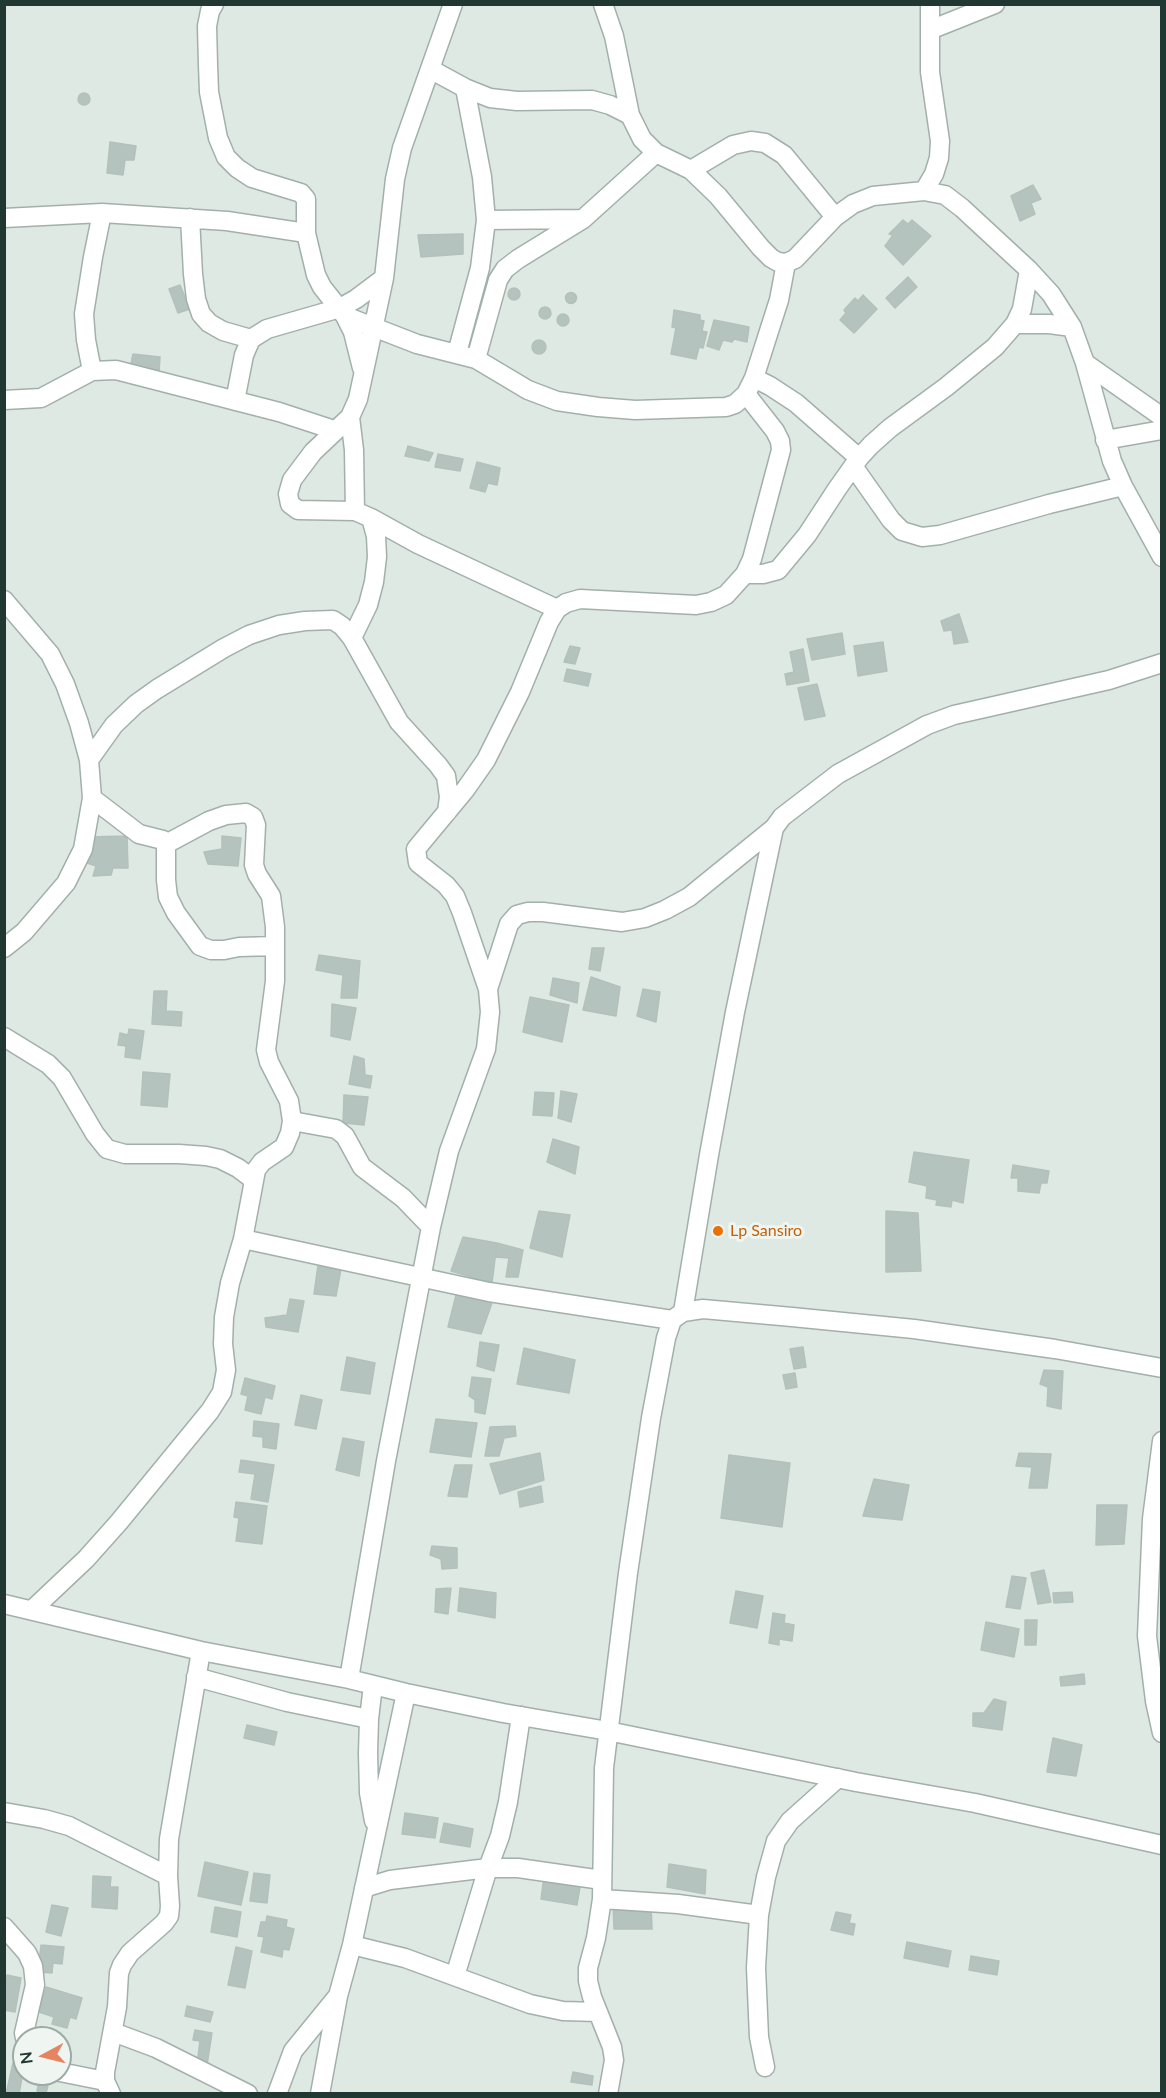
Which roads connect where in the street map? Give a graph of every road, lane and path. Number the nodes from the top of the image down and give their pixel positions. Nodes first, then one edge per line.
1 (214, 4) edge
2 (453, 4) edge
3 (603, 4) edge
4 (930, 4) edge
5 (995, 4) edge
6 (930, 30) junction
7 (430, 69) junction
8 (465, 88) junction
9 (630, 115) junction
10 (656, 153) junction
11 (692, 170) junction
12 (924, 191) junction
13 (102, 213) junction
14 (835, 217) junction
15 (4, 218) edge
16 (190, 218) junction
17 (582, 219) junction
18 (486, 220) junction
19 (306, 233) junction
20 (786, 263) junction
21 (1029, 270) junction
22 (384, 278) junction
23 (342, 312) junction
24 (1015, 324) junction
25 (1072, 327) junction
26 (375, 328) junction
27 (251, 339) junction
28 (457, 353) junction
29 (476, 359) junction
30 (1085, 363) junction
31 (93, 371) junction
32 (362, 372) junction
33 (750, 386) junction
34 (4, 400) edge
35 (235, 401) junction
36 (350, 417) junction
37 (1161, 417) edge
38 (334, 430) junction
39 (1161, 430) edge
40 (1105, 440) junction
41 (856, 462) junction
42 (1123, 486) junction
43 (363, 514) junction
44 (1161, 557) edge
45 (745, 574) junction
46 (4, 600) edge
47 (557, 609) junction
48 (352, 638) junction
49 (1161, 663) edge
50 (89, 760) junction
51 (92, 798) junction
52 (447, 812) junction
53 (774, 828) junction
54 (166, 844) junction
55 (275, 946) junction
56 (4, 948) edge
57 (488, 989) junction
58 (4, 1037) edge
59 (292, 1121) junction
60 (254, 1180) junction
61 (431, 1227) junction
62 (243, 1239) junction
63 (422, 1277) junction
64 (678, 1316) junction
65 (1161, 1368) edge
66 (1161, 1441) edge
67 (8, 1609) edge
68 (32, 1610) junction
69 (201, 1651) junction
70 (196, 1677) junction
71 (349, 1679) junction
72 (374, 1685) junction
73 (406, 1694) junction
74 (521, 1716) junction
75 (369, 1719) junction
76 (608, 1731) junction
77 (1161, 1733) edge
78 (838, 1778) junction
79 (4, 1812) edge
80 (376, 1831) junction
81 (1161, 1845) edge
82 (488, 1868) junction
83 (168, 1876) junction
84 (602, 1880) junction
85 (364, 1888) junction
86 (602, 1899) junction
87 (759, 1915) junction
88 (4, 1927) edge
89 (352, 1945) junction
90 (455, 1976) junction
91 (338, 1996) junction
92 (598, 2013) junction
93 (27, 2026) edge
94 (113, 2032) junction
95 (765, 2067) dead end
96 (72, 2076) edge
97 (108, 2087) edge
98 (248, 2094) edge
99 (277, 2094) edge
100 (320, 2094) edge
101 (608, 2094) edge

1 - 19 street
2 - 7 street
3 - 9 street
4 - 6 street
5 - 6 street
6 - 12 street
7 - 8 street
7 - 22 street
8 - 9 street
8 - 18 street
9 - 10 street
10 - 11 street
10 - 17 street
11 - 14 street
11 - 20 street
12 - 14 street
12 - 21 street
13 - 15 street
13 - 16 street
13 - 31 street
14 - 20 street
16 - 19 street
16 - 27 street
17 - 18 street
17 - 29 street
18 - 28 street
19 - 23 street
20 - 33 street
21 - 24 street
21 - 25 street
22 - 23 street
22 - 26 street
23 - 26 street
23 - 27 street
23 - 32 street
24 - 25 street
24 - 41 street
25 - 30 street
26 - 28 street
26 - 32 street
27 - 35 street
28 - 29 street
29 - 33 street
30 - 37 street
30 - 40 street
31 - 34 street
31 - 35 street
32 - 36 street
33 - 41 street
33 - 45 street
35 - 38 street
36 - 38 street
36 - 43 street
38 - 43 street
39 - 40 street
40 - 42 street
41 - 42 street
41 - 45 street
42 - 44 street
43 - 47 street
43 - 48 street
45 - 47 street
46 - 50 street
47 - 52 street
48 - 50 street
48 - 52 street
49 - 53 street
50 - 51 street
51 - 54 street
51 - 56 street
52 - 57 street
53 - 57 street
53 - 64 street
54 - 55 street
54 - 55 street
55 - 59 street
57 - 61 street
58 - 60 street
59 - 60 street
59 - 61 street
60 - 62 street
61 - 63 street
62 - 63 street
62 - 68 street
63 - 64 street
63 - 71 street
64 - 65 street
64 - 76 street
66 - 77 street
67 - 68 street
68 - 69 street
69 - 70 street
69 - 71 street
70 - 75 street
70 - 83 street
71 - 72 street
72 - 73 street
72 - 75 street
73 - 74 street
73 - 80 street
74 - 76 street
74 - 82 street
75 - 80 street
76 - 78 street
76 - 84 street
78 - 81 street
78 - 87 street
79 - 83 street
80 - 85 street
82 - 84 street
82 - 85 street
82 - 90 street
83 - 94 street
84 - 86 street
85 - 89 street
86 - 87 street
86 - 92 street
87 - 95 street
88 - 93 street
89 - 90 street
89 - 91 street
90 - 92 street
91 - 99 street
91 - 100 street
92 - 101 street
94 - 97 street
94 - 98 street
96 - 97 street

